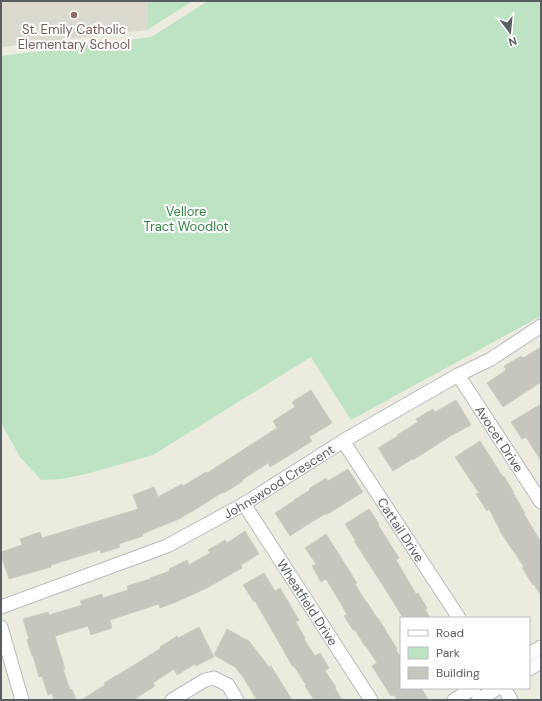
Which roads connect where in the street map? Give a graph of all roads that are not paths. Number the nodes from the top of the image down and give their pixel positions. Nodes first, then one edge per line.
1 (541, 326) edge
2 (458, 375) junction
3 (343, 441) junction
4 (541, 502) edge
5 (244, 504) junction
6 (1, 607) edge
7 (457, 617) edge
8 (1, 627) edge
9 (541, 647) edge
10 (530, 653) edge
11 (541, 662) edge
12 (530, 668) edge
13 (472, 689) edge
14 (496, 689) edge
15 (505, 689) edge
16 (22, 700) edge
17 (172, 700) edge
18 (237, 700) edge
19 (371, 700) edge
20 (454, 700) edge
21 (478, 700) edge
22 (511, 700) edge

1 - 2 street, Johnswood Crescent
2 - 3 street, Johnswood Crescent
2 - 4 street, Avocet Drive
3 - 5 street, Johnswood Crescent
3 - 7 street, Cattail Drive
5 - 6 street, Johnswood Crescent
5 - 19 street, Wheatfield Drive
8 - 16 street
9 - 10 street
11 - 12 street
13 - 20 street
14 - 21 street
15 - 22 street
17 - 18 street

